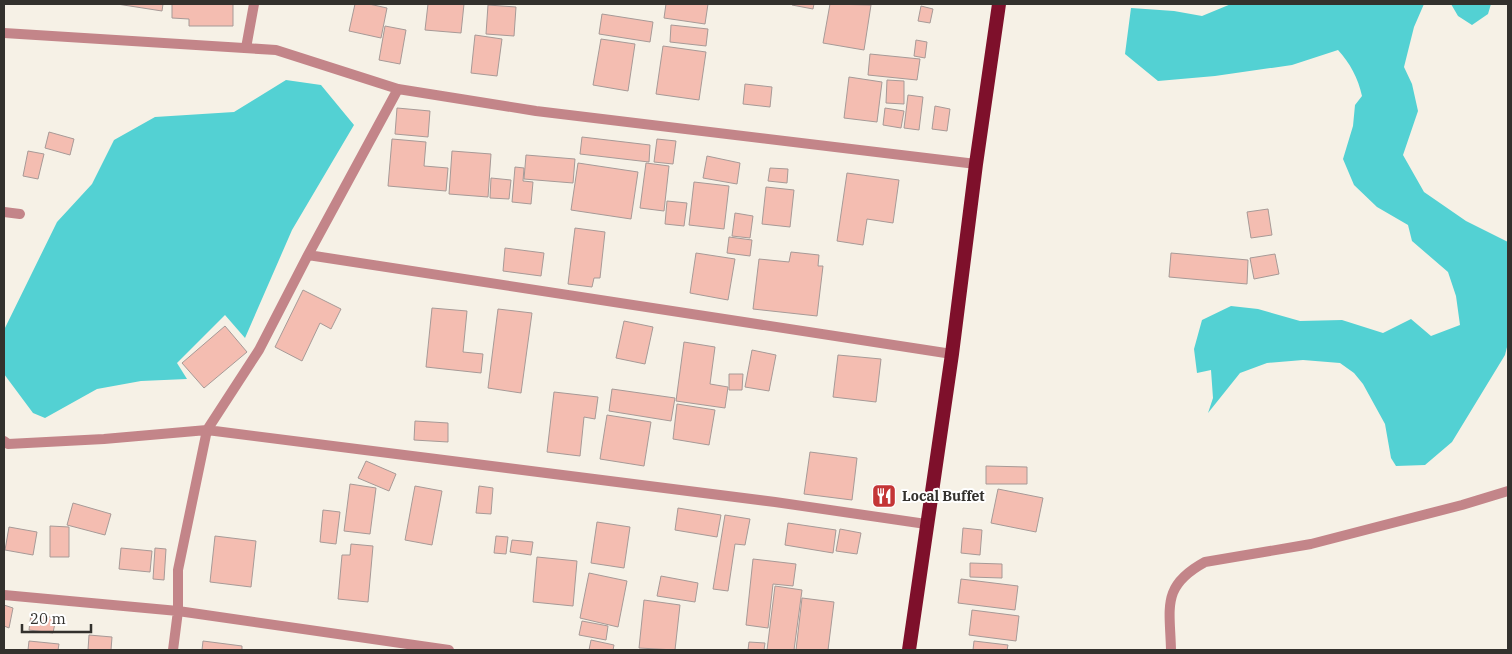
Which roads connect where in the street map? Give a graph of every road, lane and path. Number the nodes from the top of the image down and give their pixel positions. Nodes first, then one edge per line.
1 (254, 4) edge
2 (999, 4) edge
3 (4, 33) edge
4 (246, 48) junction
5 (398, 89) junction
6 (976, 164) junction
7 (4, 212) edge
8 (20, 214) dead end
9 (308, 254) junction
10 (952, 354) junction
11 (207, 430) junction
12 (4, 441) edge
13 (1508, 491) edge
14 (926, 524) junction
15 (4, 595) edge
16 (178, 611) junction
17 (173, 650) edge
18 (449, 650) edge
19 (909, 650) edge
20 (1171, 650) edge

1 - 4 street
2 - 6 highway
3 - 4 street
4 - 5 street
5 - 6 street
5 - 9 street
6 - 10 highway
7 - 8 street
9 - 10 street
9 - 11 street
10 - 14 highway
11 - 12 street
11 - 14 street
11 - 16 street
13 - 20 street
14 - 19 highway
15 - 16 street
16 - 17 street
16 - 18 street

